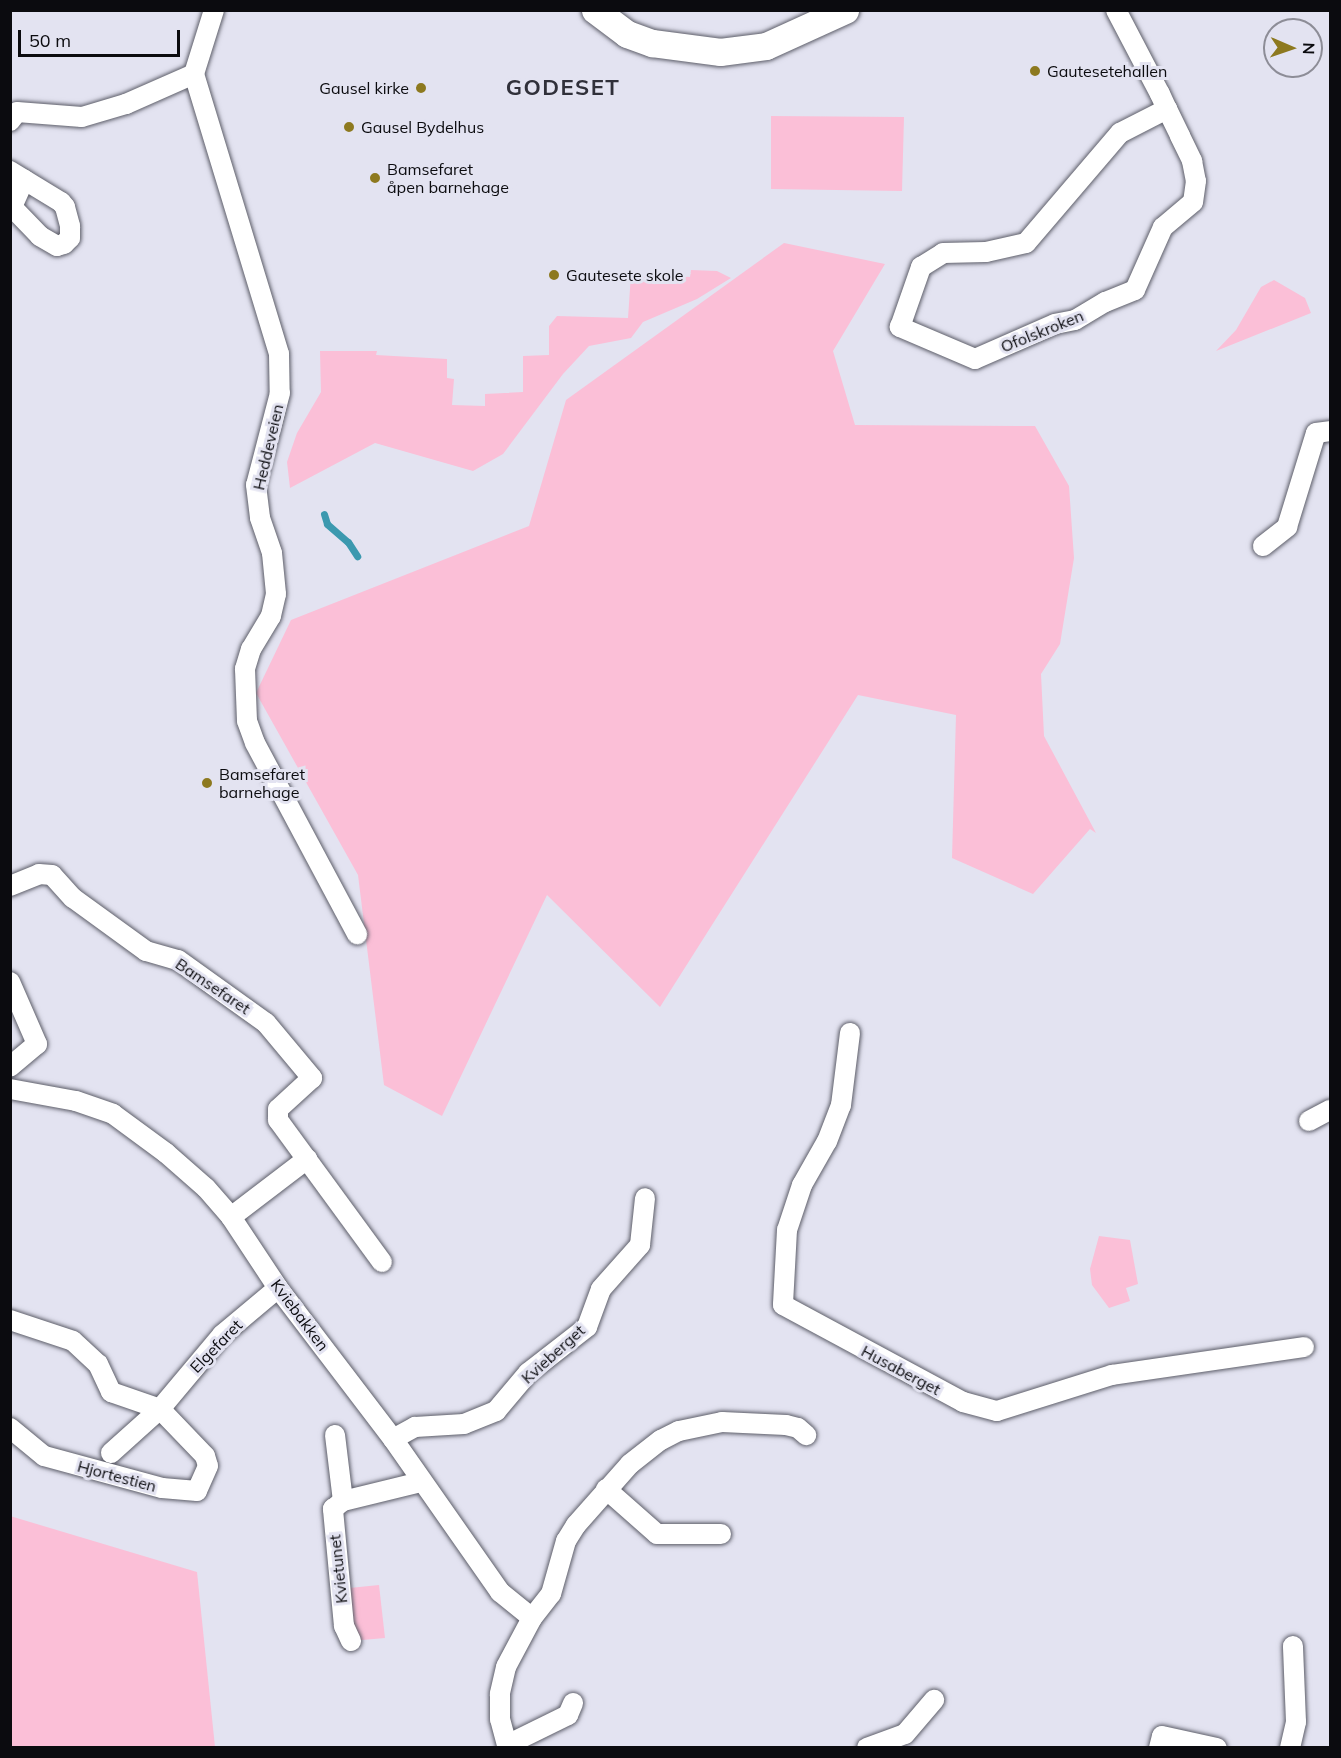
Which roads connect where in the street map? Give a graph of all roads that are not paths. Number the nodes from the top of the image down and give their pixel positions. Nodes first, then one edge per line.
1 (214, 10) edge
2 (595, 10) edge
3 (1116, 10) edge
4 (831, 14) edge
5 (194, 74) junction
6 (1167, 109) junction
7 (10, 120) edge
8 (1330, 431) edge
9 (1263, 546) dead end
10 (10, 886) edge
11 (357, 934) dead end
12 (10, 982) edge
13 (850, 1033) dead end
14 (10, 1067) edge
15 (10, 1089) edge
16 (1330, 1110) edge
17 (1309, 1121) dead end
18 (307, 1159) junction
19 (645, 1198) dead end
20 (231, 1217) junction
21 (382, 1262) dead end
22 (278, 1288) junction
23 (10, 1320) edge
24 (1304, 1347) dead end
25 (160, 1409) junction
26 (10, 1428) edge
27 (335, 1435) dead end
28 (806, 1435) dead end
29 (393, 1439) junction
30 (111, 1453) dead end
31 (421, 1482) junction
32 (606, 1489) junction
33 (343, 1501) junction
34 (722, 1534) dead end
35 (532, 1618) junction
36 (351, 1641) dead end
37 (1293, 1646) dead end
38 (934, 1700) dead end
39 (573, 1703) dead end
40 (507, 1746) edge
41 (867, 1748) edge
42 (1159, 1748) edge
43 (1217, 1748) edge
44 (1290, 1748) edge

1 - 5 street
2 - 4 street
3 - 6 street, Ofolskroken
5 - 7 street
5 - 11 street, Heddeveien
6 - 6 street, Ofolskroken
8 - 9 street
10 - 18 street, Bamsefaret
12 - 14 street
13 - 24 street, Husaberget
15 - 20 street, Kviebakken
16 - 17 street
18 - 20 street
18 - 21 street, Bamsefaret
19 - 29 street, Kvieberget
20 - 22 street, Kviebakken
22 - 25 street, Elgefaret
22 - 29 street, Kviebakken
23 - 25 street
25 - 26 street, Hjortestien
25 - 30 street, Elgefaret
27 - 33 street, Kvietunet
28 - 32 street
29 - 31 street, Kviebakken
31 - 33 street
31 - 35 street, Kviebakken
32 - 34 street
32 - 35 street
33 - 36 street, Kvietunet
35 - 40 street
37 - 44 street
38 - 41 street
39 - 40 street
42 - 43 street

